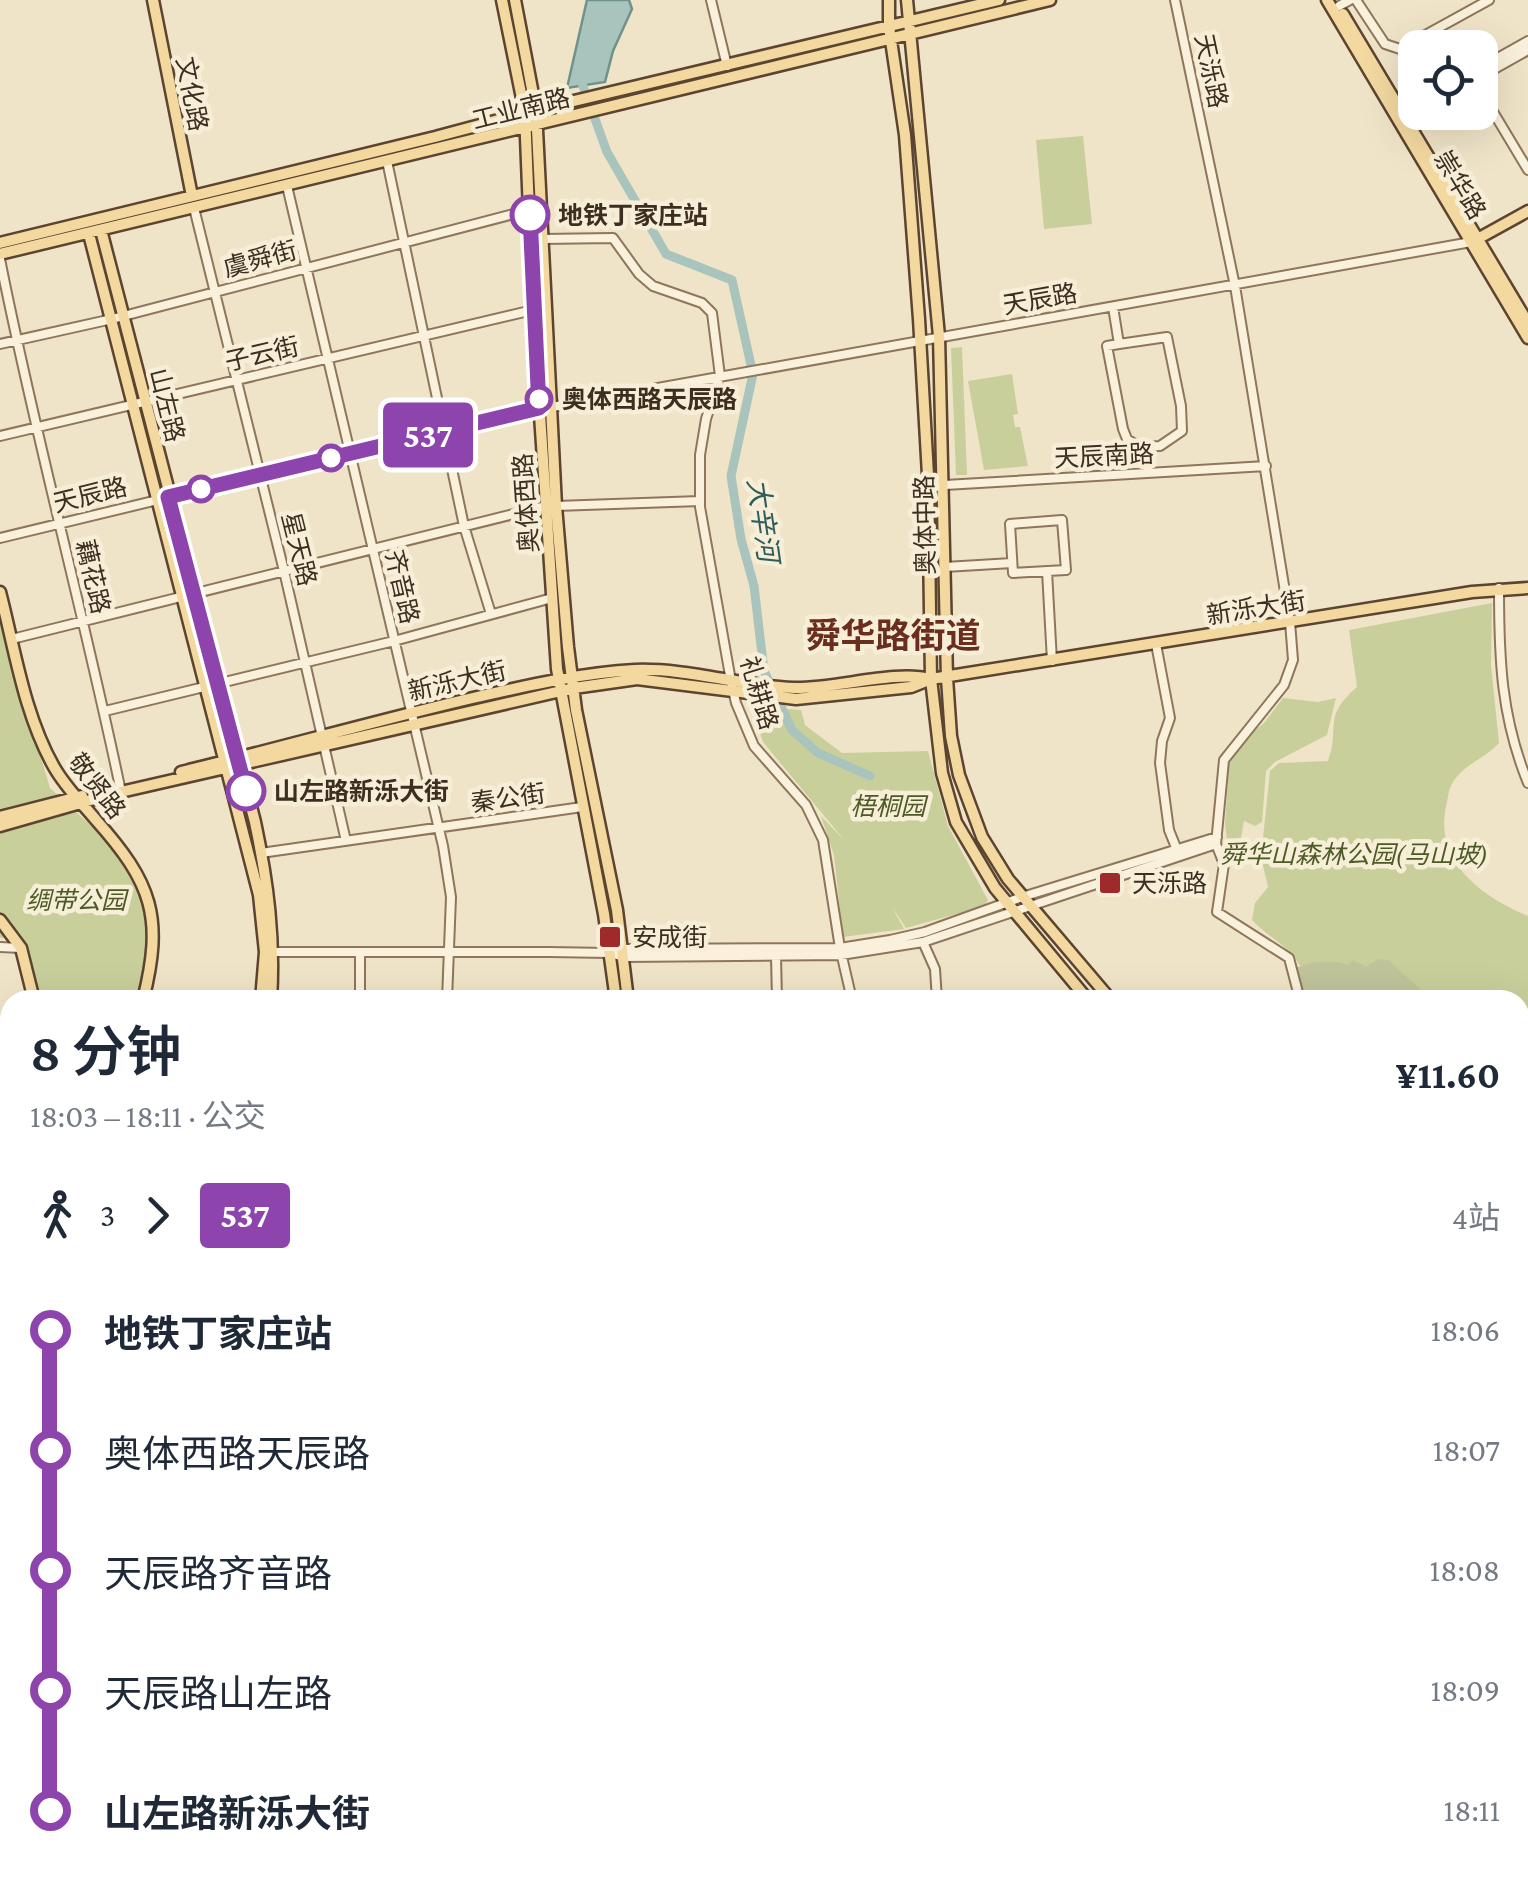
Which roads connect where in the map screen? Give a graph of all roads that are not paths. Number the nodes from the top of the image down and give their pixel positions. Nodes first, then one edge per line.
1 (153, 0) edge
2 (502, 0) edge
3 (515, 0) edge
4 (711, 0) edge
5 (889, 0) edge
6 (907, 0) edge
7 (1000, 0) edge
8 (1050, 0) edge
9 (1175, 0) edge
10 (1327, 0) edge
11 (1489, 0) edge
12 (1345, 2) edge
13 (908, 28) junction
14 (891, 32) junction
15 (1528, 41) edge
16 (1528, 50) edge
17 (1498, 58) edge
18 (727, 66) junction
19 (1498, 68) edge
20 (1398, 104) edge
21 (530, 111) junction
22 (1498, 120) edge
23 (530, 128) junction
24 (1412, 130) edge
25 (387, 161) junction
26 (1528, 170) edge
27 (287, 186) junction
28 (193, 202) junction
29 (530, 210) junction
30 (1528, 211) edge
31 (95, 232) junction
32 (542, 239) junction
33 (405, 242) junction
34 (1474, 242) junction
35 (0, 243) edge
36 (0, 257) edge
37 (306, 268) junction
38 (1236, 286) junction
39 (214, 292) junction
40 (1112, 307) junction
41 (534, 310) junction
42 (118, 317) junction
43 (1528, 322) edge
44 (426, 336) junction
45 (938, 336) junction
46 (1528, 338) edge
47 (920, 339) junction
48 (16, 340) junction
49 (0, 344) edge
50 (1119, 344) junction
51 (326, 359) junction
52 (720, 376) junction
53 (235, 381) junction
54 (140, 403) junction
55 (552, 407) junction
56 (539, 408) junction
57 (34, 428) junction
58 (445, 430) junction
59 (0, 436) edge
60 (1146, 447) junction
61 (350, 453) junction
62 (1266, 466) junction
63 (1148, 473) junction
64 (260, 475) junction
65 (944, 485) junction
66 (163, 498) junction
67 (700, 501) junction
68 (551, 506) junction
69 (60, 523) junction
70 (464, 526) junction
71 (0, 538) edge
72 (372, 549) junction
73 (1012, 563) junction
74 (946, 567) junction
75 (284, 571) junction
76 (1047, 571) junction
77 (1499, 588) junction
78 (1528, 588) edge
79 (0, 592) edge
80 (189, 595) junction
81 (552, 598) junction
82 (491, 614) junction
83 (83, 621) junction
84 (1290, 622) junction
85 (12, 639) junction
86 (394, 641) junction
87 (1156, 644) junction
88 (1052, 660) junction
89 (304, 663) junction
90 (947, 678) junction
91 (930, 679) junction
92 (573, 682) junction
93 (559, 684) junction
94 (212, 685) junction
95 (732, 686) junction
96 (754, 689) junction
97 (104, 711) junction
98 (411, 718) junction
99 (322, 741) junction
100 (238, 762) junction
101 (226, 765) junction
102 (1528, 783) edge
103 (120, 786) junction
104 (77, 800) junction
105 (582, 807) junction
106 (0, 817) edge
107 (0, 826) edge
108 (438, 828) junction
109 (1216, 840) junction
110 (346, 841) junction
111 (1177, 850) junction
112 (261, 853) junction
113 (1026, 901) junction
114 (1011, 907) junction
115 (0, 920) edge
116 (922, 942) junction
117 (0, 948) edge
118 (21, 948) junction
119 (270, 952) junction
120 (360, 952) junction
121 (448, 952) junction
122 (623, 952) junction
123 (840, 952) junction
124 (610, 953) junction
125 (776, 956) junction
126 (32, 990) edge
127 (144, 990) edge
128 (263, 990) edge
129 (271, 990) edge
130 (360, 990) edge
131 (447, 990) edge
132 (615, 990) edge
133 (627, 990) edge
134 (776, 990) edge
135 (850, 990) edge
136 (936, 990) edge
137 (1080, 990) edge
138 (1103, 990) edge
139 (1297, 990) edge

1 - 28 main road, 文化路
2 - 21 main road, 奥体西路
3 - 21 main road, 奥体西路
4 - 18 street
5 - 14 main road, 奥体中路
6 - 13 main road, 奥体中路
7 - 13 main road, 工业南路
8 - 13 main road, 工业南路
9 - 38 street, 天泺路
10 - 34 main road, 崇华路
11 - 12 street
12 - 20 main road, 崇华路
13 - 14 main road, 工业南路
13 - 45 main road, 奥体中路
14 - 18 main road, 工业南路
14 - 23 main road, 工业南路
14 - 47 main road, 奥体中路
15 - 17 street
16 - 19 street
18 - 21 main road, 工业南路
21 - 23 main road, 奥体西路
21 - 28 main road, 工业南路
22 - 26 street
23 - 25 main road, 工业南路
23 - 29 main road, 奥体西路
23 - 32 main road, 奥体西路
24 - 34 main road, 崇华路
25 - 27 main road, 工业南路
25 - 33 street
27 - 28 main road, 工业南路
27 - 37 street, 齐音路
28 - 31 main road, 工业南路
28 - 35 main road, 工业南路
28 - 39 street, 星天路
29 - 33 street, 虞舜街
29 - 41 main road, 奥体西路
30 - 34 main road, 天辰路
31 - 36 main road, 工业南路
31 - 42 main road, 山左路
32 - 52 street
32 - 55 main road, 奥体西路
33 - 37 street, 虞舜街
33 - 44 street
34 - 38 street, 天辰路
34 - 43 main road, 崇华路
34 - 46 main road, 崇华路
36 - 48 street, 藕花路
37 - 39 street, 虞舜街
37 - 51 street, 齐音路
38 - 40 street, 天辰路
38 - 62 street, 天泺路
39 - 42 street, 虞舜街
39 - 53 street, 星天路
40 - 45 street, 天辰路
40 - 50 street
41 - 44 street, 子云街
41 - 56 main road, 奥体西路
42 - 48 street, 虞舜街
42 - 54 main road, 山左路
44 - 51 street, 子云街
44 - 58 street
45 - 47 street, 天辰路
45 - 65 main road, 奥体中路
47 - 52 street, 天辰路
47 - 91 main road, 奥体中路
48 - 49 street, 虞舜街
48 - 57 street, 藕花路
50 - 60 street
50 - 60 street
51 - 53 street, 子云街
51 - 61 street, 齐音路
52 - 55 street, 天辰路
52 - 67 street, 礼耕路
53 - 54 street, 子云街
53 - 64 street, 星天路
54 - 57 street, 子云街
54 - 66 main road, 山左路
55 - 68 main road, 奥体西路
56 - 58 street, 天辰路
56 - 68 main road, 奥体西路
57 - 59 street, 子云街
57 - 69 street, 藕花路
58 - 61 street, 天辰路
58 - 70 street
60 - 63 street
61 - 64 street, 天辰路
61 - 72 street, 齐音路
62 - 63 street, 天辰南路
62 - 84 street, 天泺路
63 - 65 street, 天辰南路
64 - 66 street, 天辰路
64 - 75 street, 星天路
65 - 74 main road, 奥体中路
66 - 69 street, 天辰路
66 - 80 main road, 山左路
67 - 68 street
67 - 95 street, 礼耕路
68 - 70 street
68 - 81 main road, 奥体西路
68 - 92 main road, 奥体西路
69 - 71 street, 天辰路
69 - 83 street, 藕花路
70 - 72 street
70 - 82 street
72 - 75 street
72 - 86 street, 齐音路
73 - 74 street
73 - 76 street
73 - 76 street
74 - 90 main road, 奥体中路
75 - 80 street
75 - 89 street, 星天路
76 - 88 street
77 - 78 main road, 新泺大街
77 - 84 main road, 新泺大街
77 - 102 street
79 - 85 main road, 敬贤路
80 - 83 street
80 - 94 main road, 山左路
81 - 82 street
81 - 93 main road, 奥体西路
82 - 86 street
83 - 85 street
83 - 97 street, 藕花路
84 - 87 main road, 新泺大街
84 - 109 street, 天泺路
85 - 104 main road, 敬贤路
86 - 89 street
86 - 98 street, 齐音路
87 - 88 main road, 新泺大街
87 - 111 street
88 - 90 main road, 新泺大街
89 - 94 street
89 - 99 street, 星天路
90 - 91 main road, 新泺大街
90 - 113 main road, 奥体中路
91 - 96 main road, 新泺大街
91 - 96 main road, 新泺大街
91 - 114 main road, 奥体中路
92 - 93 main road, 新泺大街
92 - 95 main road, 新泺大街
92 - 122 main road, 奥体西路
93 - 98 main road, 新泺大街
93 - 105 main road, 奥体西路
94 - 97 street
94 - 100 main road, 山左路
94 - 101 main road, 山左路
95 - 96 main road, 新泺大街
95 - 123 street, 礼耕路
97 - 103 street, 藕花路
98 - 99 main road, 新泺大街
98 - 108 street, 齐音路
99 - 100 main road, 新泺大街
99 - 100 main road, 新泺大街
99 - 110 street, 星天路
100 - 101 main road, 新泺大街
100 - 112 main road, 山左路
101 - 103 main road, 新泺大街
101 - 104 main road, 新泺大街
101 - 119 main road, 山左路
103 - 104 main road, 新泺大街
104 - 106 main road, 新泺大街
104 - 107 main road, 新泺大街
104 - 127 main road, 敬贤路
105 - 108 street, 秦公街
105 - 124 main road, 奥体西路
108 - 110 street, 秦公街
108 - 121 street, 齐音路
109 - 111 street
109 - 113 street
109 - 139 street, 天泺路
110 - 112 street, 秦公街
111 - 113 street
112 - 119 main road, 山左路
113 - 114 street
113 - 138 main road, 奥体中路
114 - 116 street
114 - 123 street
114 - 137 main road, 奥体中路
115 - 118 main road
116 - 123 street
116 - 136 street
117 - 118 street
118 - 126 main road
119 - 120 street
119 - 128 main road, 山左路
119 - 129 main road, 山左路
120 - 121 street
120 - 130 street
121 - 124 street
121 - 131 street, 齐音路
122 - 123 street
122 - 124 street
122 - 125 street
122 - 133 main road, 奥体西路
123 - 125 street
123 - 135 street, 礼耕路
124 - 132 main road, 奥体西路
125 - 134 street

